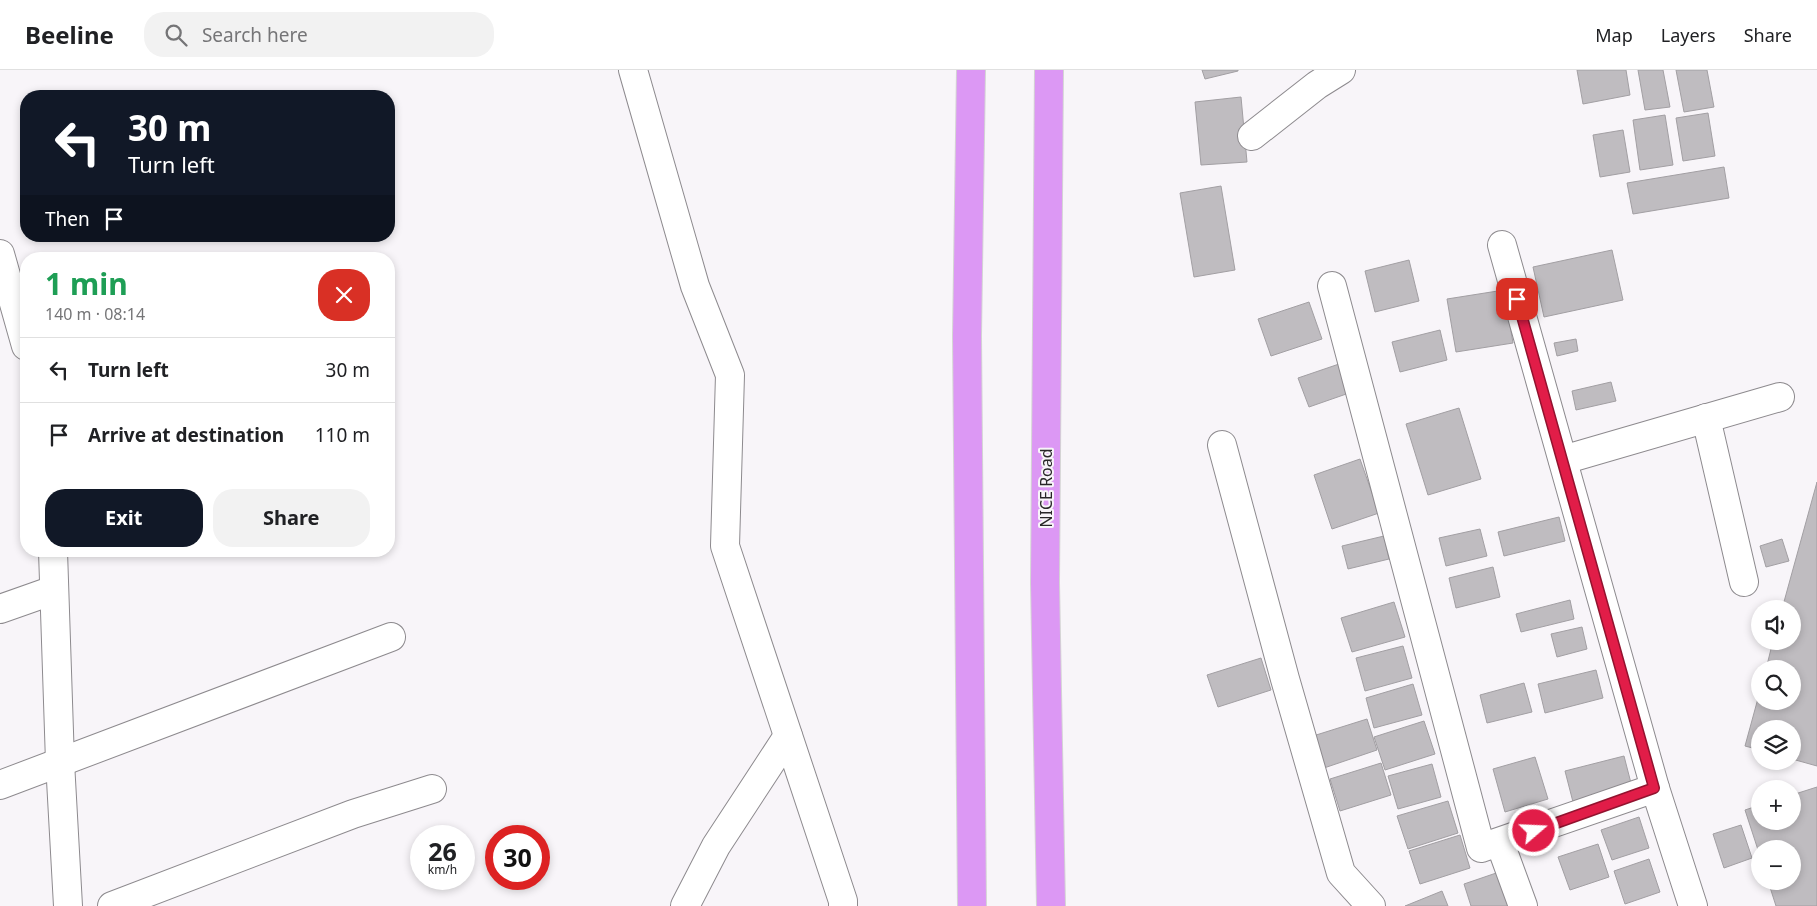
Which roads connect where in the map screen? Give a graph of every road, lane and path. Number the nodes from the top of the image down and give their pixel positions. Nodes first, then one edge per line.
1 (634, 70) edge
2 (970, 70) edge
3 (1049, 70) edge
4 (1342, 70) edge
5 (1252, 136) dead end
6 (1502, 245) dead end
7 (0, 254) edge
8 (1332, 286) dead end
9 (20, 325) edge
10 (1780, 397) dead end
11 (1706, 418) junction
12 (1222, 445) dead end
13 (1563, 460) junction
14 (53, 557) edge
15 (1744, 582) dead end
16 (54, 590) junction
17 (0, 609) edge
18 (391, 638) dead end
19 (788, 736) junction
20 (60, 762) junction
21 (0, 785) edge
22 (1654, 788) junction
23 (432, 789) dead end
24 (1500, 843) junction
25 (68, 906) edge
26 (112, 906) edge
27 (686, 906) edge
28 (843, 906) edge
29 (972, 906) edge
30 (1051, 906) edge
31 (1371, 906) edge
32 (1523, 906) edge
33 (1693, 906) edge

1 - 19 street
2 - 29 highway
3 - 30 highway, NICE Road
4 - 5 street
6 - 13 street
7 - 9 street
8 - 24 street
10 - 11 street
11 - 13 street
11 - 15 street
12 - 31 street
13 - 22 street
14 - 16 street
16 - 17 street
16 - 20 street
18 - 20 street
19 - 27 street
19 - 28 street
20 - 21 street
20 - 25 street
22 - 24 street
22 - 33 street
23 - 26 street
24 - 32 street

